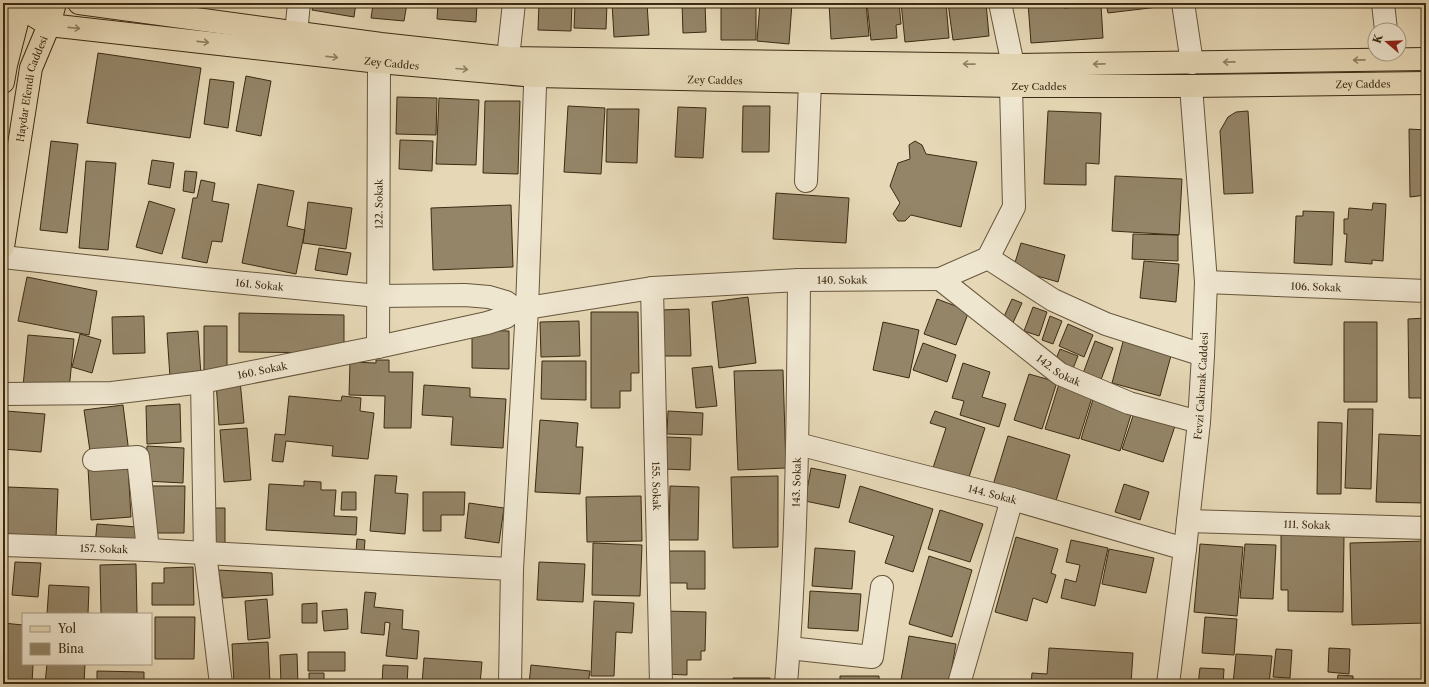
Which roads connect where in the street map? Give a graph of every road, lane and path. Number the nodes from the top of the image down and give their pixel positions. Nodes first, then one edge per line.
1 (56, 3) edge
2 (78, 3) edge
3 (299, 3) edge
4 (514, 3) edge
5 (1000, 3) edge
6 (1183, 3) edge
7 (1383, 3) edge
8 (19, 5) edge
9 (1385, 22) edge
10 (49, 26) junction
11 (296, 33) junction
12 (508, 58) junction
13 (1367, 58) edge
14 (1407, 58) edge
15 (1426, 59) edge
16 (379, 62) junction
17 (1192, 63) junction
18 (536, 68) junction
19 (1012, 75) junction
20 (3, 82) edge
21 (810, 82) junction
22 (1426, 83) edge
23 (1191, 86) junction
24 (806, 181) dead end
25 (3, 247) edge
26 (3, 257) edge
27 (988, 258) junction
28 (940, 279) junction
29 (799, 280) junction
30 (1206, 282) junction
31 (652, 288) junction
32 (1426, 291) edge
33 (378, 296) junction
34 (521, 308) junction
35 (378, 347) junction
36 (1203, 355) junction
37 (202, 382) junction
38 (3, 394) edge
39 (1199, 422) junction
40 (798, 444) junction
41 (94, 460) dead end
42 (1012, 499) junction
43 (1188, 521) junction
44 (1426, 528) edge
45 (3, 545) edge
46 (1185, 549) junction
47 (148, 550) junction
48 (205, 553) junction
49 (512, 569) junction
50 (882, 588) dead end
51 (789, 648) junction
52 (221, 684) edge
53 (510, 684) edge
54 (661, 684) edge
55 (786, 684) edge
56 (960, 684) edge
57 (1168, 684) edge

1 - 10 main road, Haydar Efendi Caddesi
2 - 11 main road, Zey Caddes
3 - 11 street
4 - 12 street
5 - 19 street
6 - 17 street
7 - 9 street
8 - 10 main road, Zey Caddes
8 - 20 main road
10 -> 16 main road, Zey Caddes
10 - 25 main road, Haydar Efendi Caddesi
11 - 12 main road, Zey Caddes
12 - 18 main road, Zey Caddes
13 -> 17 main road, Zey Caddes
14 - 15 main road, Zey Caddes
16 -> 18 main road, Zey Caddes
16 - 33 street, 122. Sokak
17 -> 19 main road, Zey Caddes
19 -> 18 main road, Zey Caddes
18 - 21 main road, Zey Caddes
18 - 34 street
19 - 21 main road, Zey Caddes
19 - 23 main road, Zey Caddes
19 - 27 street
21 - 24 street
22 - 23 main road, Zey Caddes
23 - 30 street, Fevzi Cakmak Caddesi
26 - 33 street, 161. Sokak
27 - 28 street, 140. Sokak
27 - 36 street
28 - 29 street, 140. Sokak
28 - 39 street, 142. Sokak
29 - 31 street, 140. Sokak
29 - 40 street, 143. Sokak
30 - 32 street, 106. Sokak
30 - 36 street, Fevzi Cakmak Caddesi
31 - 34 street, 140. Sokak
31 - 54 street, 155. Sokak
33 - 34 street, 161. Sokak
33 - 35 street, 122. Sokak
34 - 35 street, 160. Sokak
34 - 49 street
35 - 37 street, 160. Sokak
36 - 39 street, Fevzi Cakmak Caddesi
37 - 38 street, 160. Sokak
37 - 48 street
39 - 43 street, Fevzi Cakmak Caddesi
40 - 42 street, 144. Sokak
40 - 51 street, 143. Sokak
41 - 47 street
42 - 46 street, 144. Sokak
42 - 56 street
43 - 44 street, 111. Sokak
43 - 46 street, Fevzi Cakmak Caddesi
45 - 47 street, 157. Sokak
46 - 57 street, Fevzi Cakmak Caddesi
47 - 48 street, 157. Sokak
48 - 49 street, 157. Sokak
48 - 52 street
49 - 53 street
50 - 51 street
51 - 55 street, 143. Sokak

